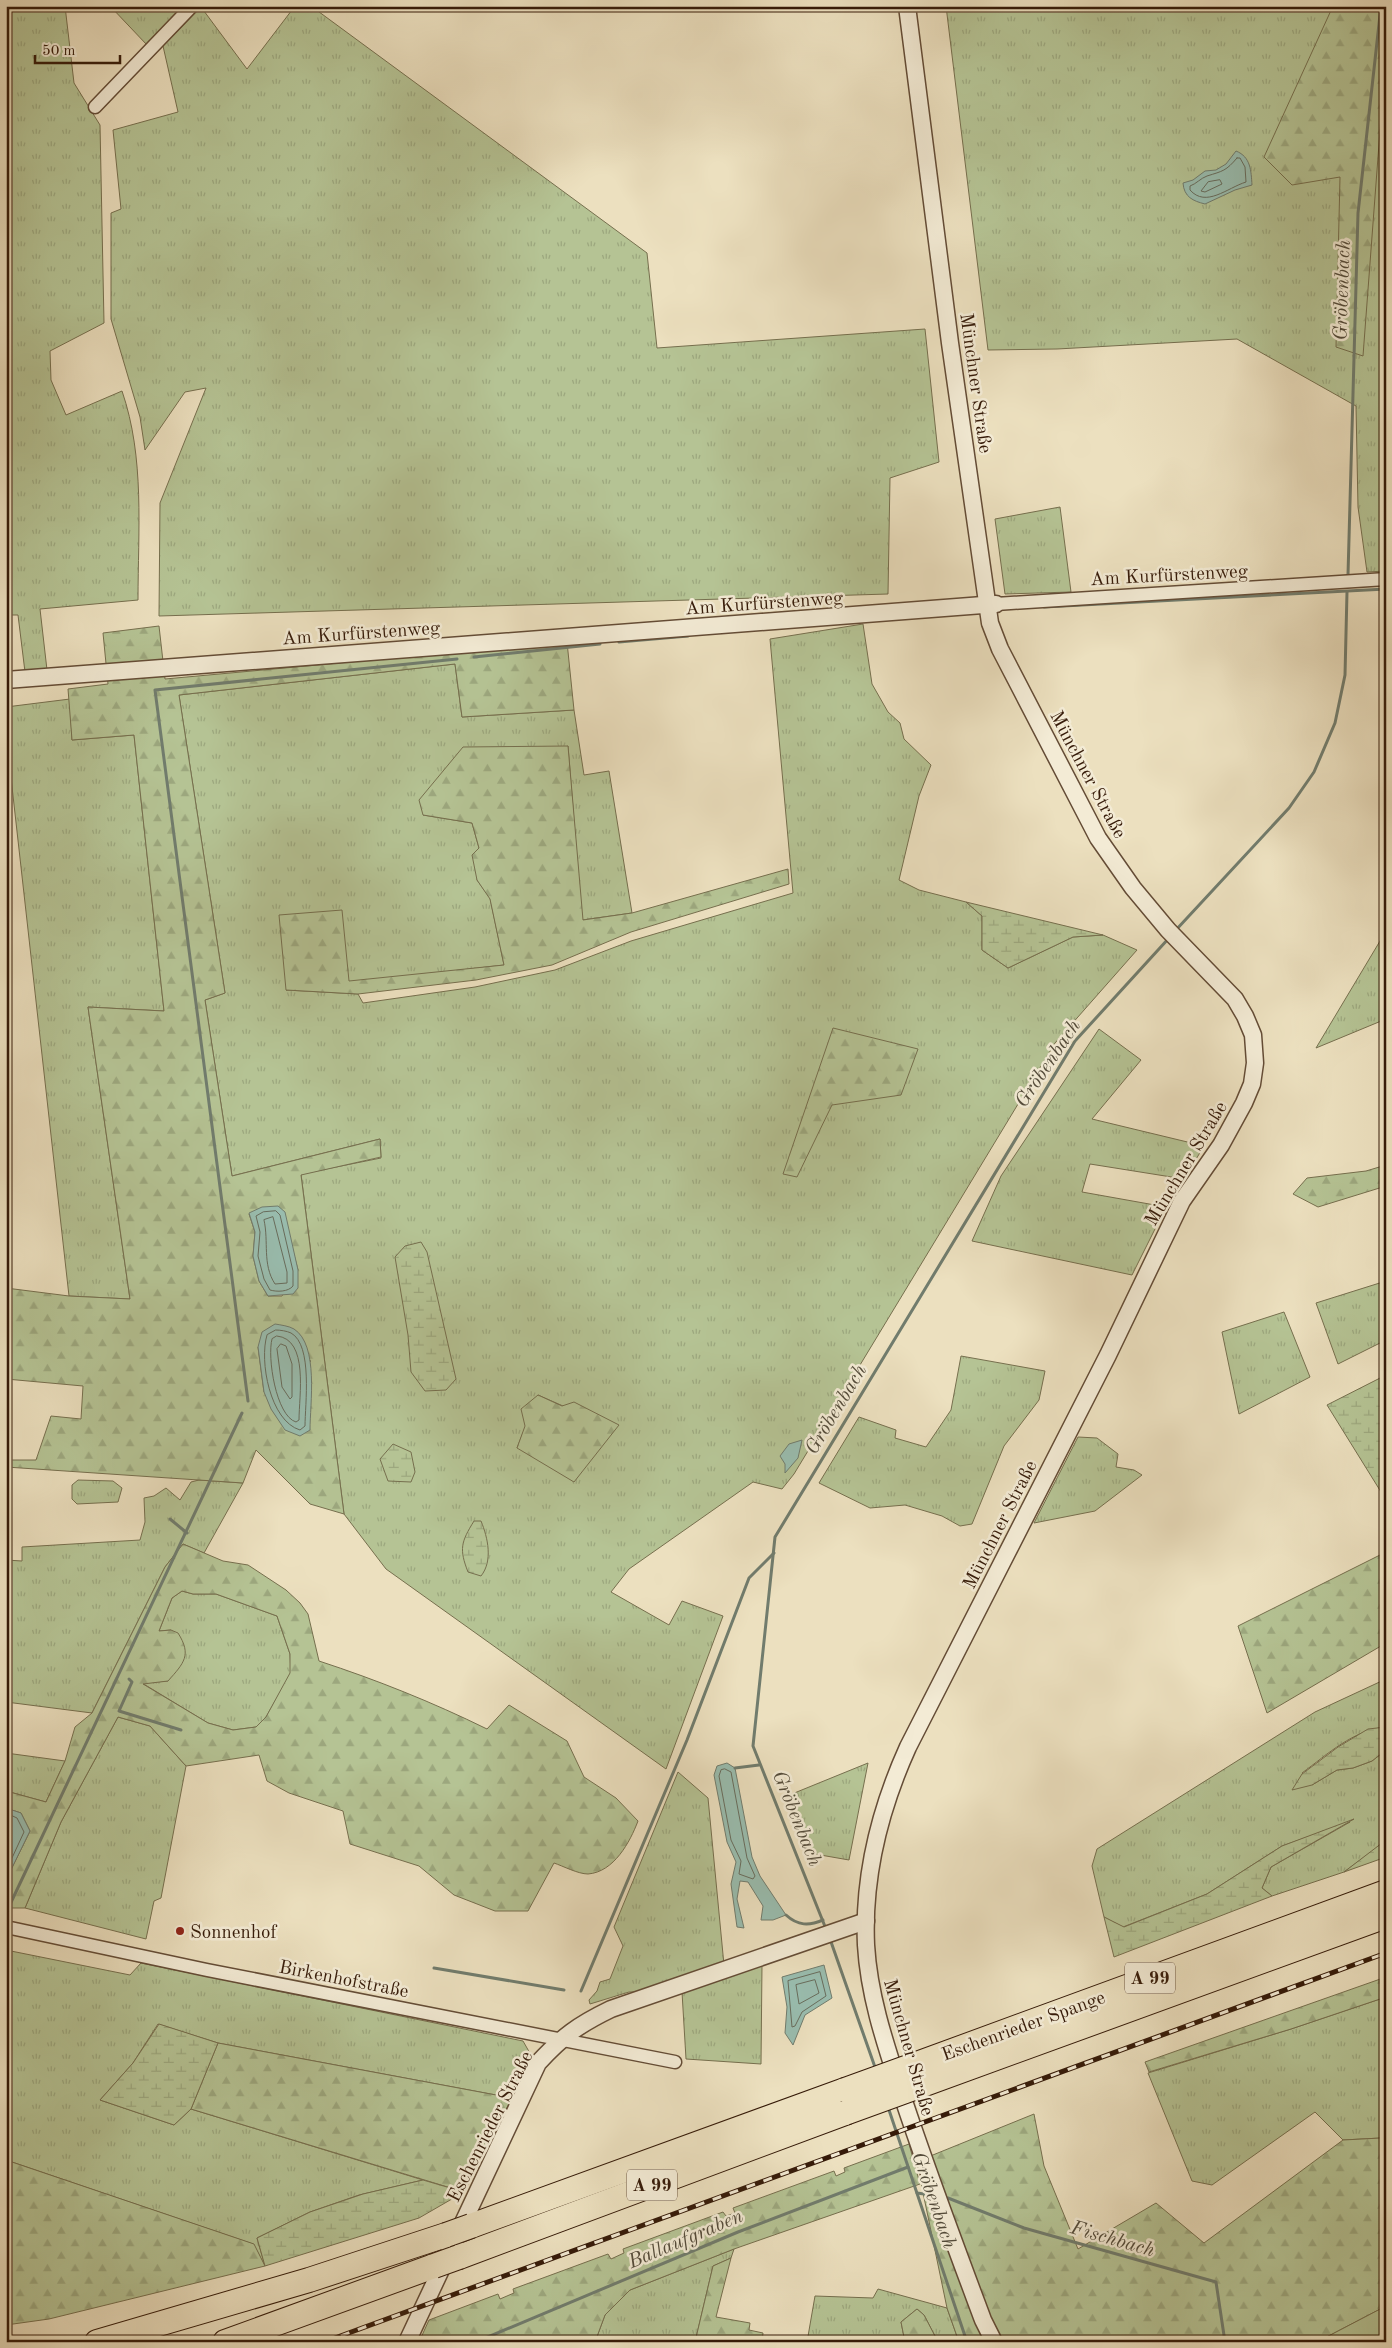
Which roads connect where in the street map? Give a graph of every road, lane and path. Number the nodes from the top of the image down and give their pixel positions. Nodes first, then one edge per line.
1 (192, 6) edge
2 (907, 6) edge
3 (95, 107) dead end
4 (1386, 579) edge
5 (991, 604) junction
6 (6, 680) edge
7 (1386, 1892) edge
8 (1386, 1916) edge
9 (866, 1921) junction
10 (7, 1929) edge
11 (559, 2040) junction
12 (675, 2062) dead end
13 (918, 2075) junction
14 (845, 2102) junction
15 (97, 2342) edge
16 (225, 2342) edge
17 (407, 2342) edge
18 (994, 2342) edge

1 - 3 street
2 - 5 street, Münchner Straße
4 - 5 street, Am Kurfürstenweg
5 - 6 street, Am Kurfürstenweg
5 - 9 street, Münchner Straße
7 - 13 highway, Eschenrieder Spange / A 99
8 - 13 highway, Eschenrieder Spange / A 99
9 - 11 street, Eschenrieder Straße
9 - 18 street, Münchner Straße
10 - 11 street, Birkenhofstraße
11 - 12 street, Birkenhofstraße
11 - 17 street, Eschenrieder Straße
13 - 14 highway, A 99, bridge
14 - 15 highway, A 99, bridge
14 - 16 highway, A 99, bridge

